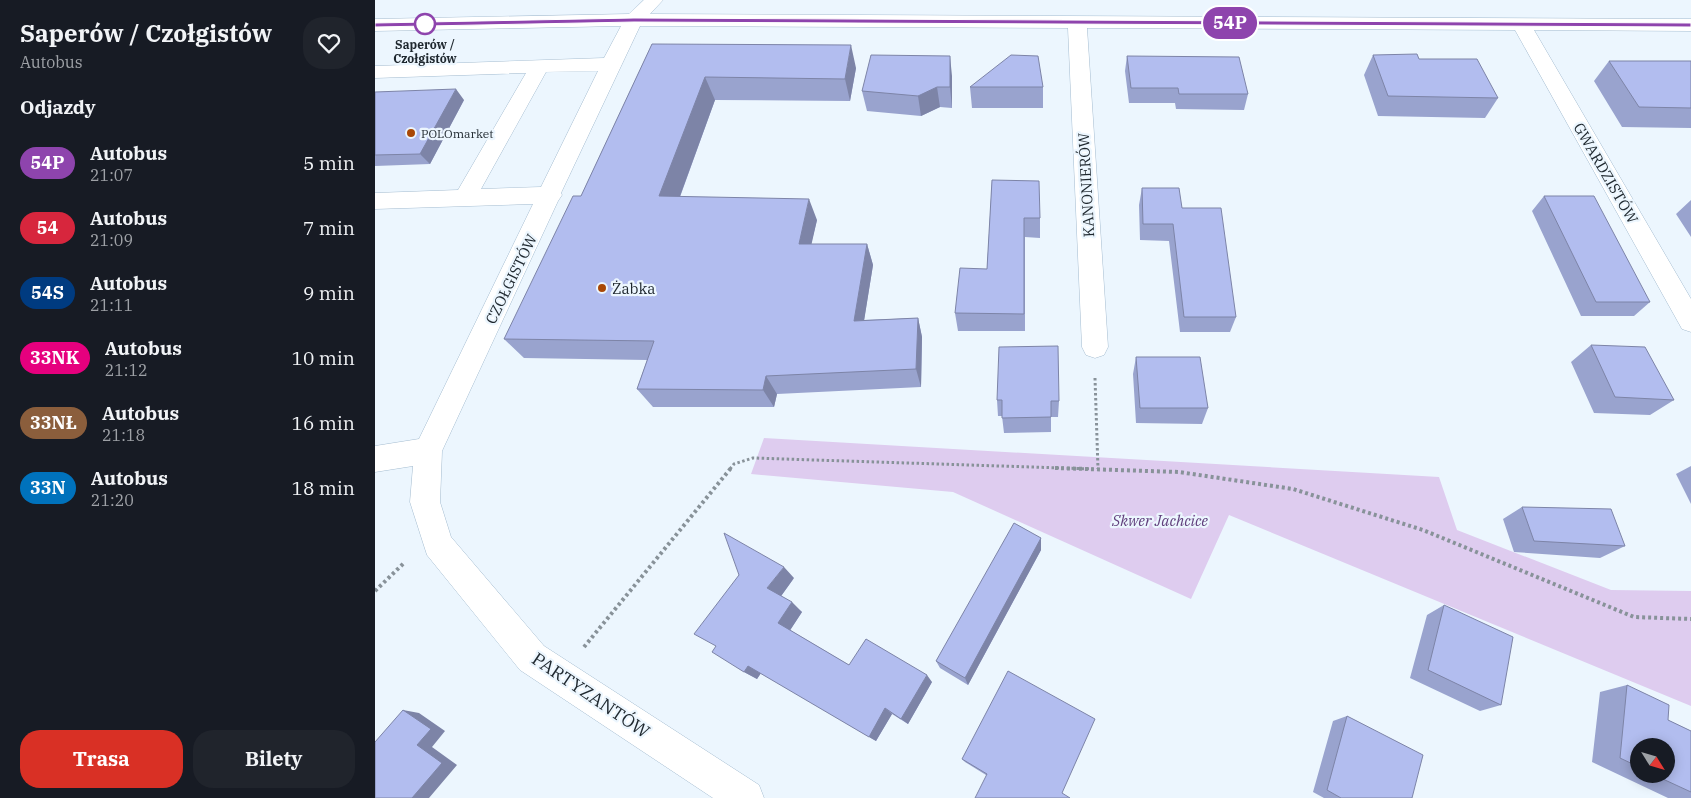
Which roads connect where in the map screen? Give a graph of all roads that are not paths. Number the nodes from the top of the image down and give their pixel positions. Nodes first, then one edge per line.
1 (654, 0) edge
2 (634, 20) junction
3 (1077, 22) junction
4 (1521, 24) junction
5 (375, 25) edge
6 (1691, 25) edge
7 (611, 64) junction
8 (539, 67) junction
9 (375, 72) edge
10 (551, 195) junction
11 (465, 197) junction
12 (375, 201) edge
13 (1691, 322) edge
14 (1095, 347) road end
15 (428, 451) junction
16 (375, 459) edge
17 (437, 545) joint
18 (746, 798) edge

1 - 2 street, CZOŁGISTÓW
2 - 3 street
2 - 5 street
2 - 7 street, CZOŁGISTÓW
3 - 4 street
3 - 14 street, KANONIERÓW
4 - 6 street
4 - 13 street, GWARDZISTÓW
7 - 8 street
7 - 10 street, CZOŁGISTÓW
8 - 9 street
8 - 11 street
10 - 11 street
10 - 15 street, CZOŁGISTÓW
11 - 12 street
15 - 16 street
15 - 17 street, CZOŁGISTÓW
17 - 18 street, PARTYZANTÓW

